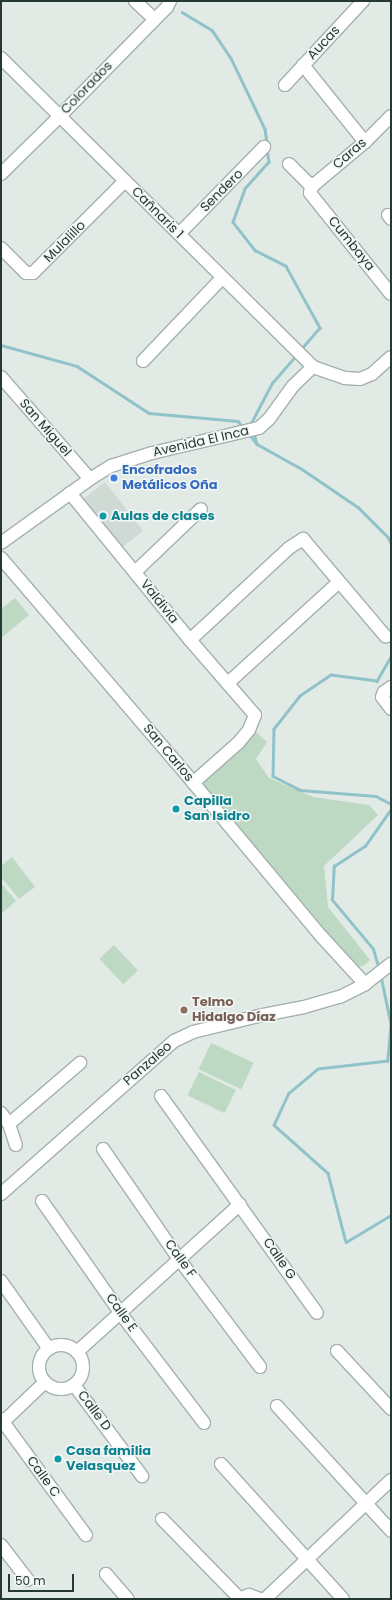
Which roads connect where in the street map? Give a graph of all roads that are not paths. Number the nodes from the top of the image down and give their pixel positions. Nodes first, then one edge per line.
1 (135, 1) edge
2 (170, 1) edge
3 (363, 1) edge
4 (154, 20) junction
5 (1, 58) edge
6 (303, 65) junction
7 (284, 85) dead end
8 (60, 116) junction
9 (391, 116) edge
10 (364, 142) junction
11 (264, 147) dead end
12 (289, 164) dead end
13 (1, 174) edge
14 (125, 181) junction
15 (311, 190) junction
16 (179, 234) junction
17 (1, 248) edge
18 (222, 278) junction
19 (391, 294) edge
20 (391, 357) edge
21 (143, 361) dead end
22 (309, 364) junction
23 (1, 377) edge
24 (90, 479) junction
25 (70, 493) junction
26 (201, 509) dead end
27 (1, 543) edge
28 (1, 558) edge
29 (135, 572) junction
30 (339, 582) junction
31 (386, 637) dead end
32 (190, 640) junction
33 (228, 683) junction
34 (391, 686) edge
35 (391, 709) edge
36 (193, 783) junction
37 (391, 964) edge
38 (368, 982) junction
39 (80, 1063) dead end
40 (161, 1096) dead end
41 (1, 1113) edge
42 (9, 1124) junction
43 (16, 1145) dead end
44 (103, 1149) dead end
45 (1, 1194) edge
46 (42, 1201) dead end
47 (240, 1204) junction
48 (180, 1259) junction
49 (1, 1281) edge
50 (317, 1313) dead end
51 (121, 1314) junction
52 (49, 1349) junction
53 (337, 1351) dead end
54 (77, 1352) junction
55 (260, 1367) dead end
56 (45, 1382) junction
57 (74, 1385) junction
58 (277, 1406) dead end
59 (391, 1409) edge
60 (2, 1422) edge
61 (204, 1423) dead end
62 (221, 1464) dead end
63 (142, 1476) dead end
64 (391, 1480) edge
65 (365, 1503) junction
66 (162, 1519) dead end
67 (391, 1531) edge
68 (86, 1535) dead end
69 (1, 1545) edge
70 (308, 1558) junction
71 (106, 1574) dead end
72 (28, 1580) dead end
73 (128, 1599) edge
74 (240, 1599) edge
75 (260, 1599) edge
76 (265, 1599) edge
77 (343, 1599) edge

1 - 4 street
2 - 4 street, Colorados
3 - 6 street, Aucas
4 - 8 street, Colorados
5 - 8 street, Cañnaris 1
6 - 7 street, Aucas
6 - 10 street
8 - 13 street, Colorados
8 - 14 street, Cañnaris 1
9 - 10 street, Caras
10 - 15 street, Caras
11 - 16 street, Sendero
12 - 15 street, Cumbaya
14 - 16 street, Cañnaris 1
14 - 17 street, Mulalillo
15 - 19 street, Cumbaya
16 - 18 street, Cañnaris 1
18 - 21 street
18 - 22 street, Cañnaris 1
20 - 22 street
22 - 24 street, Avenida El Inca
23 - 24 street, San Miguel
24 - 25 street, Avenida El Inca
25 - 27 street, Avenida El Inca
25 - 29 street, Valdivia
26 - 29 street
28 - 36 street, San Carlos
29 - 32 street, Valdivia
30 - 31 street
30 - 32 street
30 - 33 street
32 - 33 street, Valdivia
33 - 36 street, Valdivia
34 - 35 street
36 - 38 street, San Carlos
37 - 38 street, Panzaleo
38 - 45 street, Panzaleo
39 - 42 street
40 - 47 street, Calle G
41 - 42 street
42 - 43 street
44 - 48 street, Calle F
46 - 51 street, Calle E
47 - 48 street
47 - 50 street, Calle G
48 - 51 street
48 - 55 street, Calle F
49 - 52 street
51 - 54 street
51 - 61 street, Calle E
52 - 54 street
52 - 56 street
53 - 59 street
54 - 57 street
56 - 57 street
56 - 60 street
57 - 63 street, Calle D
58 - 65 street
60 - 68 street, Calle C
62 - 70 street
64 - 65 street
65 - 67 street
65 - 70 street
66 - 74 street
69 - 72 street
70 - 76 street
70 - 77 street
71 - 73 street
74 - 75 street

